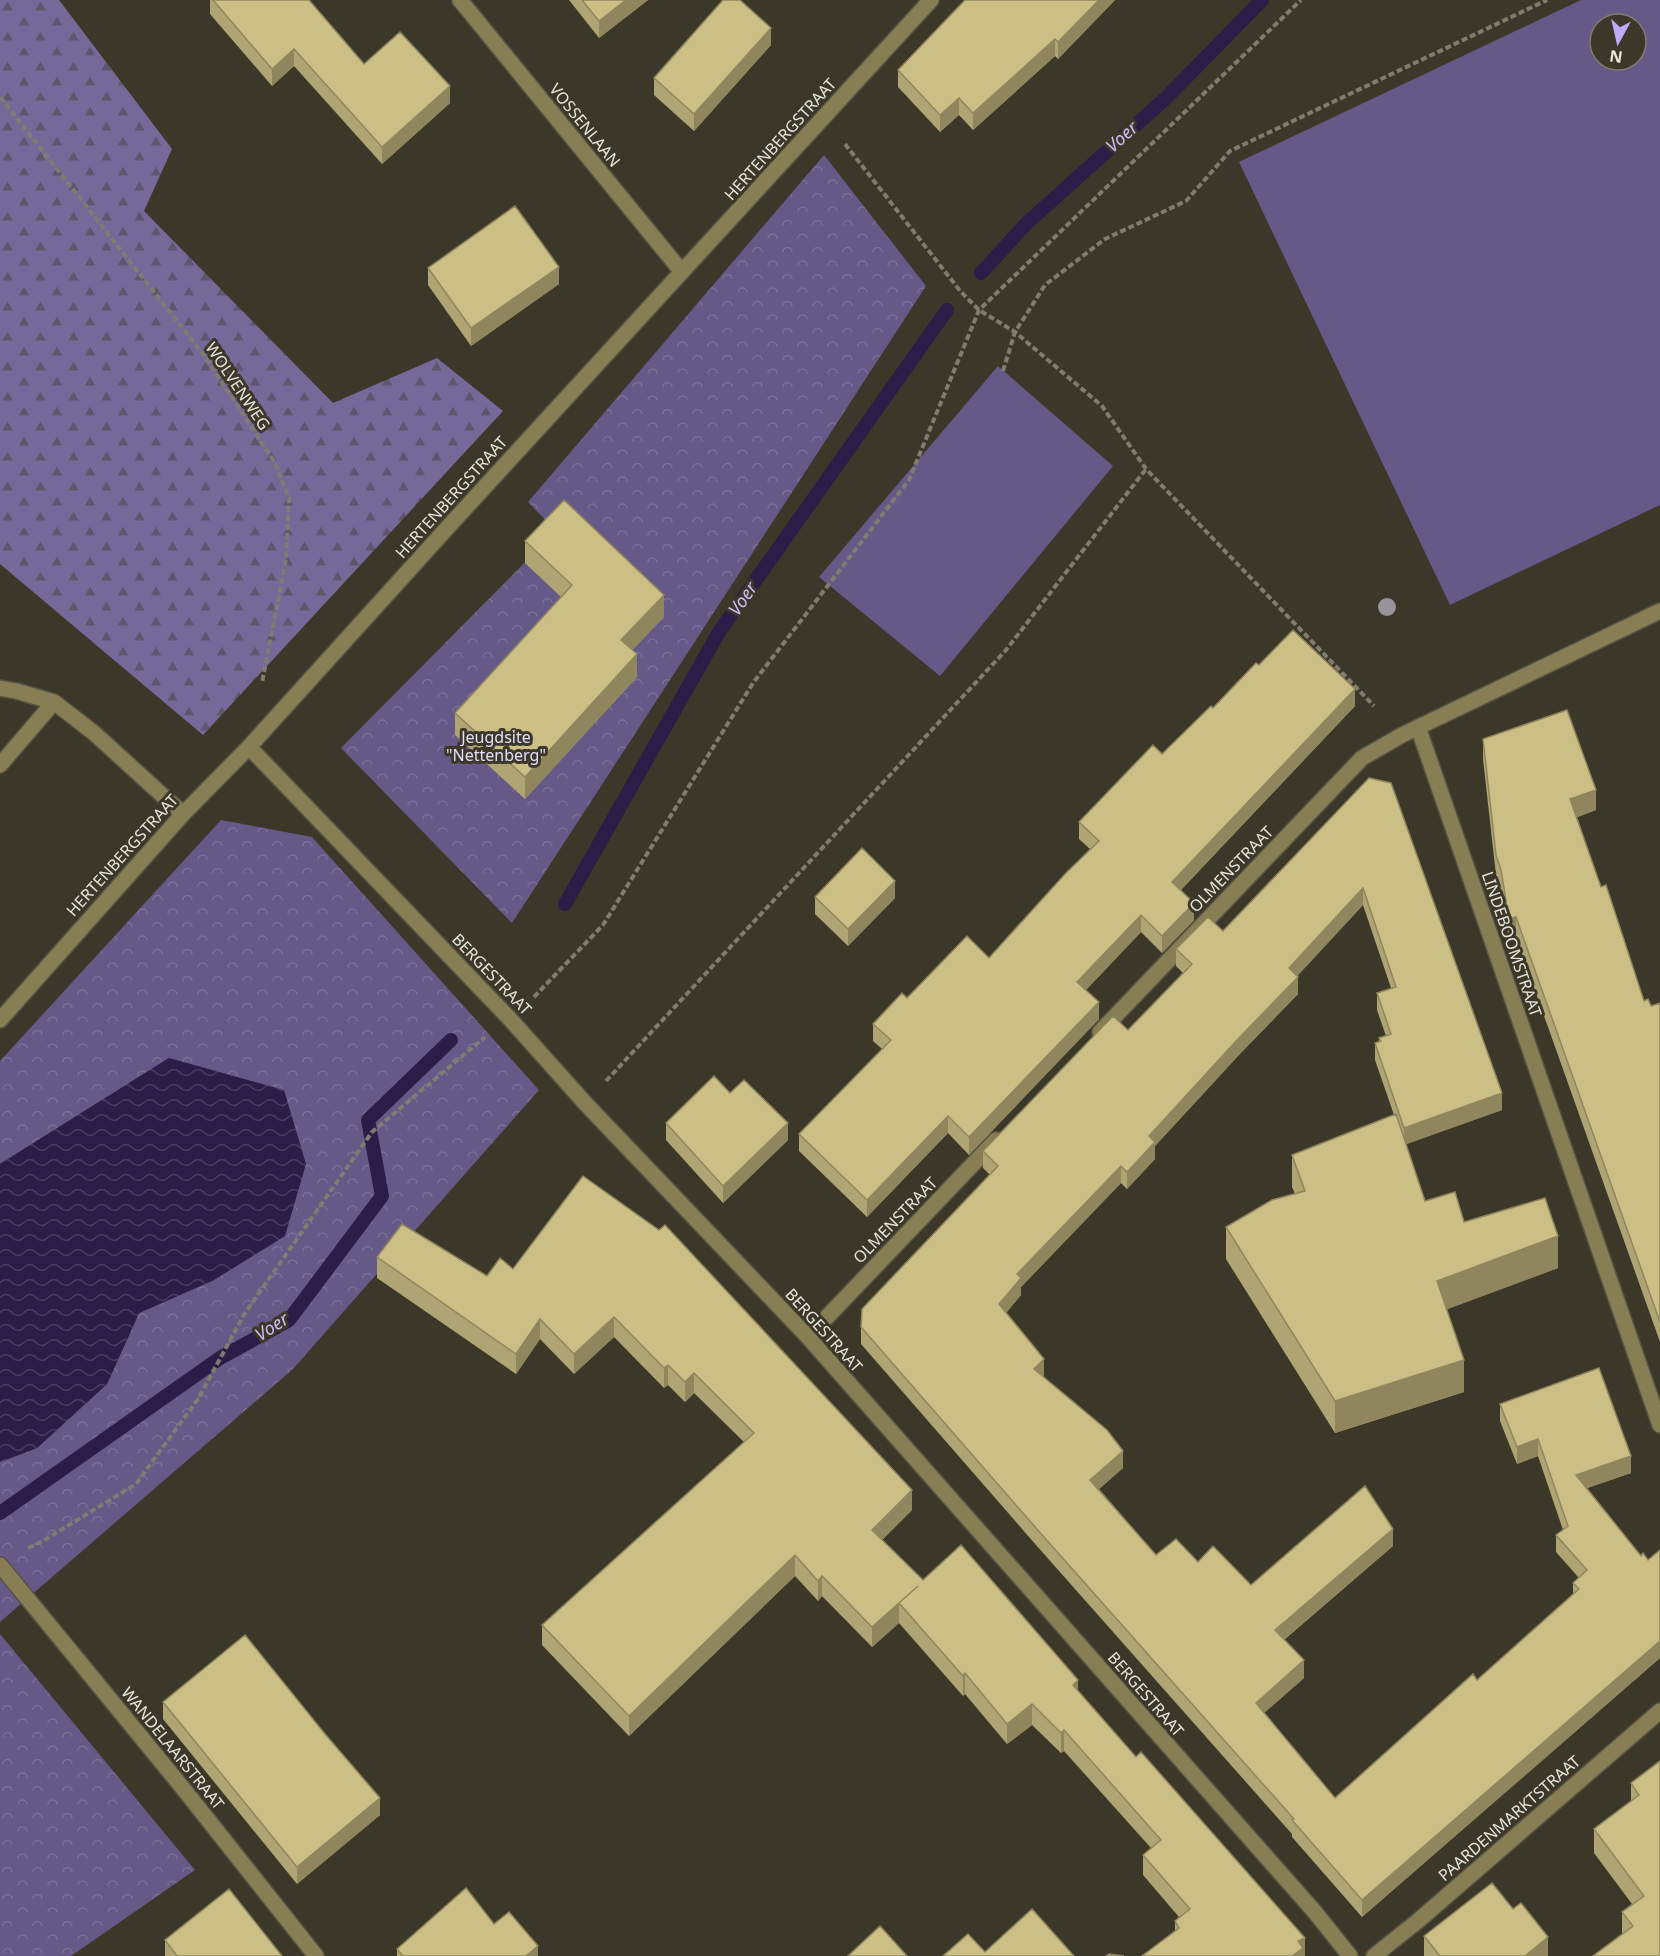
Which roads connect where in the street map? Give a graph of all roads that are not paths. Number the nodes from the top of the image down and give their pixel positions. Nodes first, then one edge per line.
1 (460, 0) edge
2 (931, 0) edge
3 (682, 272) junction
4 (1660, 611) edge
5 (0, 688) edge
6 (54, 702) junction
7 (1418, 727) junction
8 (249, 747) junction
9 (0, 765) edge
10 (183, 814) junction
11 (0, 1020) edge
12 (1089, 1044) edge
13 (1006, 1130) edge
14 (807, 1337) junction
15 (1660, 1425) edge
16 (0, 1565) edge
17 (1660, 1711) edge
18 (1380, 1954) edge
19 (316, 1956) edge
20 (1350, 1956) edge

1 - 3 street, VOSSENLAAN
2 - 3 street, HERTENBERGSTRAAT
3 - 8 street, HERTENBERGSTRAAT
4 - 7 street
5 - 6 street
6 - 9 street
6 - 10 street
7 - 12 street, OLMENSTRAAT
7 - 15 street, LINDEBOOMSTRAAT
8 - 10 street, HERTENBERGSTRAAT
8 - 14 street, BERGESTRAAT
10 - 11 street, HERTENBERGSTRAAT
13 - 14 street, OLMENSTRAAT
14 - 20 street, BERGESTRAAT
16 - 19 street, WANDELAARSTRAAT
17 - 18 street, PAARDENMARKTSTRAAT

